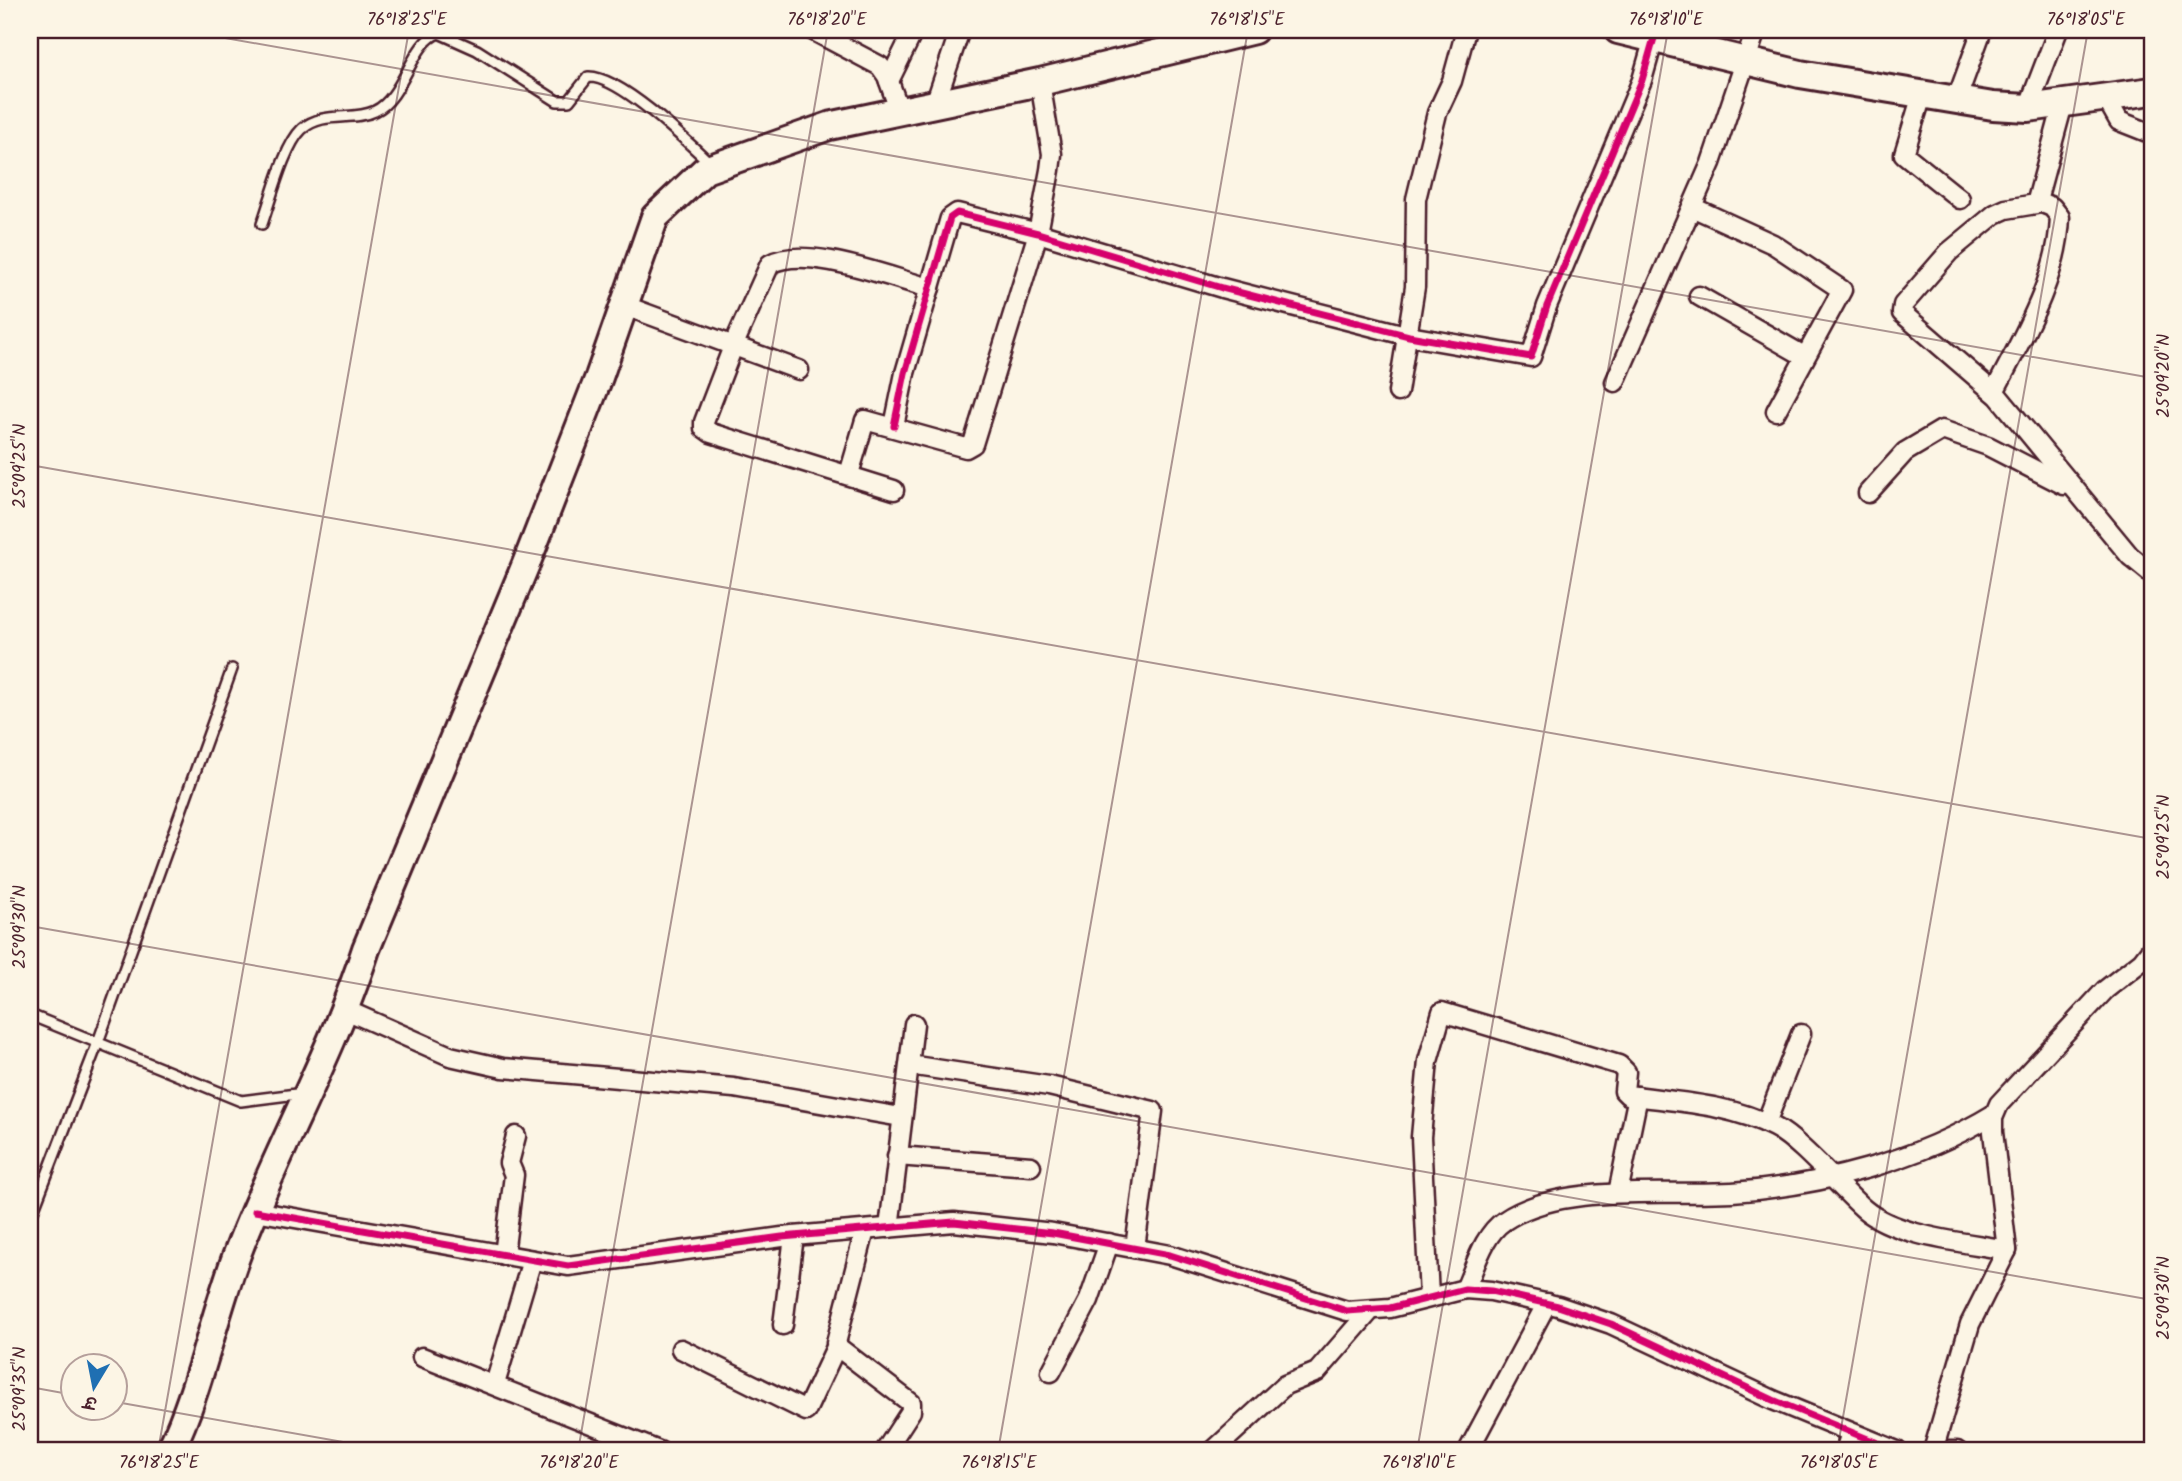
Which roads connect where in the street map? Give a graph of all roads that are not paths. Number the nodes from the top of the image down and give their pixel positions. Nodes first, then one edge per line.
1 (813, 30) edge
2 (915, 30) edge
3 (960, 30) edge
4 (1254, 30) edge
5 (1466, 30) edge
6 (1618, 30) edge
7 (1756, 30) edge
8 (1982, 30) edge
9 (2058, 30) edge
10 (1654, 38) junction
11 (1745, 60) junction
12 (889, 80) junction
13 (1040, 82) junction
14 (2152, 91) edge
15 (1922, 95) junction
16 (2106, 98) junction
17 (1956, 101) junction
18 (934, 104) junction
19 (2063, 104) junction
20 (2028, 108) junction
21 (900, 112) junction
22 (2152, 134) edge
23 (713, 167) junction
24 (1960, 199) dead end
25 (2037, 201) junction
26 (1692, 207) junction
27 (262, 224) dead end
28 (1038, 233) junction
29 (930, 288) junction
30 (1699, 296) dead end
31 (624, 305) junction
32 (1409, 336) junction
33 (734, 344) junction
34 (1804, 356) junction
35 (799, 370) dead end
36 (1615, 382) dead end
37 (1398, 392) dead end
38 (1994, 392) junction
39 (1776, 411) dead end
40 (894, 426) junction
41 (849, 474) junction
42 (894, 490) dead end
43 (2073, 490) junction
44 (1868, 493) dead end
45 (2152, 574) edge
46 (232, 669) dead end
47 (2147, 954) edge
48 (346, 1010) junction
49 (30, 1016) edge
50 (914, 1024) dead end
51 (1801, 1034) dead end
52 (97, 1045) junction
53 (909, 1065) junction
54 (305, 1093) junction
55 (1638, 1096) junction
56 (1994, 1114) junction
57 (901, 1117) junction
58 (1766, 1123) junction
59 (516, 1136) dead end
60 (897, 1156) junction
61 (1031, 1166) dead end
62 (1830, 1176) junction
63 (1618, 1193) junction
64 (256, 1211) junction
65 (30, 1219) edge
66 (889, 1228) junction
67 (865, 1230) junction
68 (794, 1236) junction
69 (1109, 1244) junction
70 (1135, 1248) junction
71 (2007, 1250) junction
72 (504, 1255) junction
73 (532, 1260) junction
74 (1465, 1289) junction
75 (1429, 1297) junction
76 (1546, 1303) junction
77 (1370, 1311) junction
78 (783, 1325) dead end
79 (837, 1345) junction
80 (681, 1349) dead end
81 (422, 1357) dead end
82 (1051, 1372) dead end
83 (495, 1384) junction
84 (1851, 1433) junction
85 (170, 1451) edge
86 (659, 1451) edge
87 (885, 1451) edge
88 (1213, 1451) edge
89 (1468, 1451) edge
90 (1845, 1451) edge
91 (1897, 1451) edge
92 (1932, 1451) edge
93 (1957, 1451) edge

1 - 12 street
2 - 12 street
3 - 18 street
4 - 13 main road
5 - 32 street
6 - 10 main road
7 - 11 street
8 - 17 street
9 - 20 street
10 - 11 main road
10 - 32 street
11 - 15 main road
11 - 26 street
12 - 21 street
13 - 18 main road
13 - 28 street
14 - 16 main road
15 - 17 main road
15 - 24 street
16 - 19 main road
16 - 22 street
17 - 20 main road
18 - 21 main road
19 - 20 main road
19 - 25 street
21 - 23 main road
23 - 27 lane
23 - 31 main road
25 - 38 street
25 - 38 street
26 - 34 street
26 - 36 street
28 - 29 street
28 - 32 street
28 - 40 street
29 - 33 street
29 - 40 street
30 - 34 street
31 - 33 street
31 - 48 main road
32 - 37 street
33 - 35 street
33 - 41 street
34 - 39 street
38 - 43 street
40 - 41 street
41 - 42 street
43 - 44 street
43 - 45 street
46 - 52 lane
47 - 56 street
48 - 54 main road
48 - 57 street
49 - 52 lane
50 - 53 street
51 - 58 street
52 - 54 lane
52 - 65 lane
53 - 57 street
53 - 70 street
54 - 64 main road
55 - 58 street
55 - 63 street
55 - 75 street
56 - 62 street
56 - 71 street
57 - 60 street
58 - 62 street
59 - 72 street
60 - 61 street
60 - 66 street
62 - 63 street
62 - 71 street
63 - 74 street
64 - 72 street
64 - 85 main road
66 - 67 street
66 - 69 street
67 - 68 street
67 - 79 street
68 - 73 street
68 - 78 street
69 - 70 street
69 - 82 street
70 - 77 street
71 - 92 street
72 - 73 street
73 - 83 street
74 - 75 street
74 - 76 street
75 - 77 street
76 - 84 street
76 - 89 street
77 - 88 street
79 - 80 street
79 - 87 street
81 - 83 street
83 - 86 street
84 - 90 street
84 - 91 street
92 - 93 street

